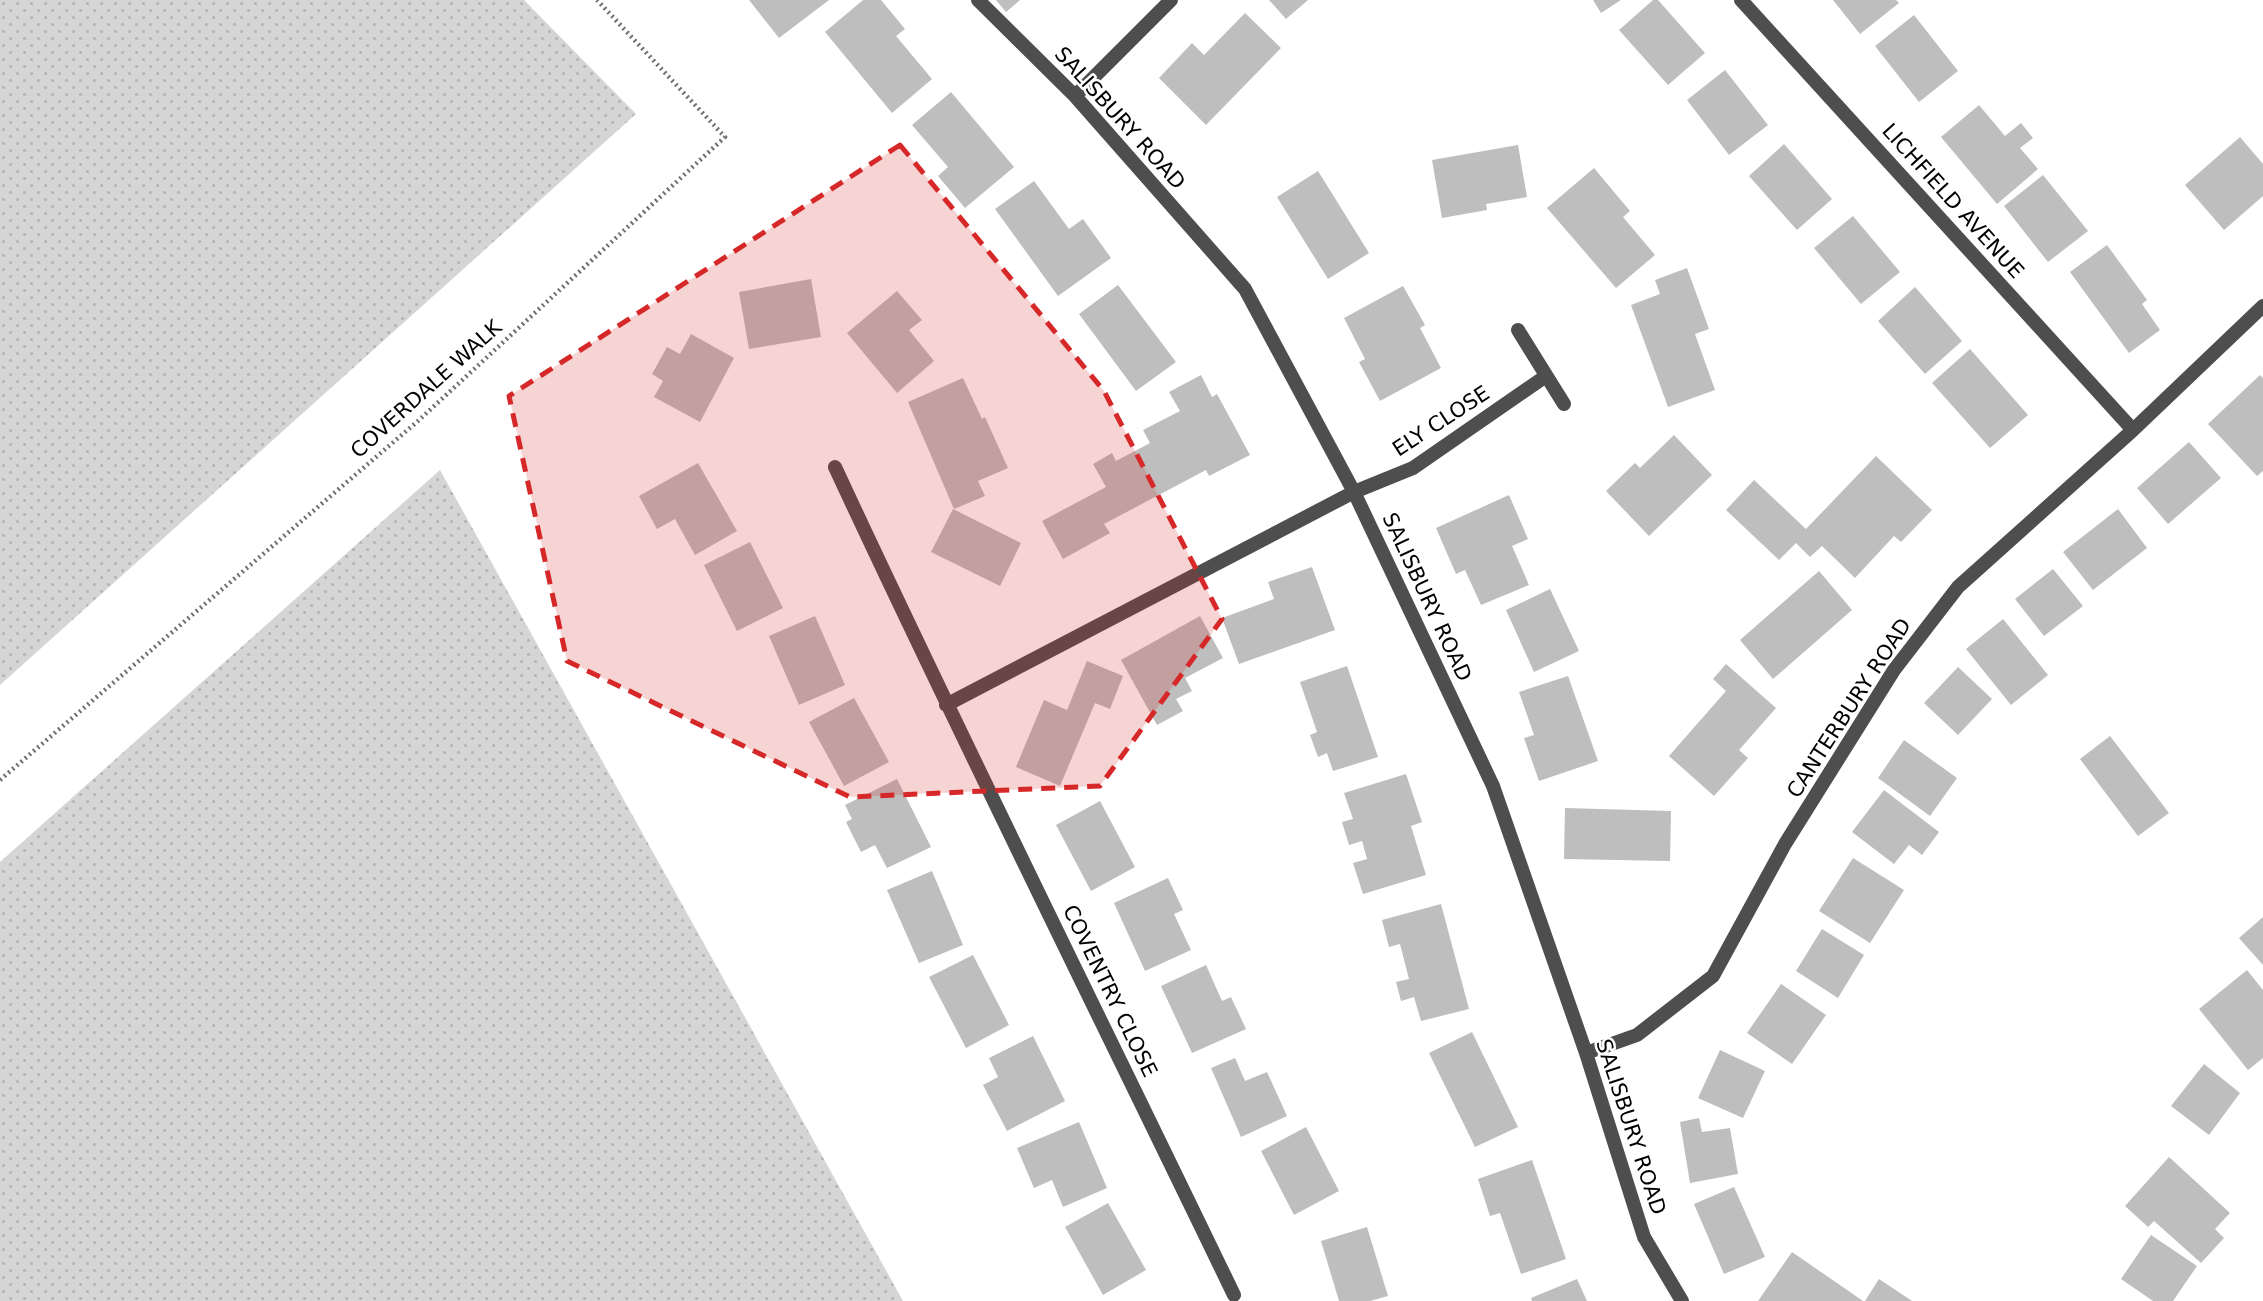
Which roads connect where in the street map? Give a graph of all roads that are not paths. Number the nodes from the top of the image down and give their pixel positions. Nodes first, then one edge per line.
1 (978, 0) edge
2 (1171, 0) edge
3 (1741, 0) edge
4 (1075, 96) junction
5 (2263, 306) edge
6 (1518, 330) dead end
7 (1546, 376) junction
8 (1563, 404) dead end
9 (2133, 430) junction
10 (835, 467) dead end
11 (1354, 492) junction
12 (946, 705) junction
13 (1586, 1053) junction
14 (1234, 1295) dead end
15 (1682, 1301) edge

1 - 4 street, SALISBURY ROAD
2 - 4 street
3 - 9 street, LICHFIELD AVENUE
4 - 11 street, SALISBURY ROAD
5 - 9 street, CANTERBURY ROAD
6 - 7 street
7 - 8 street
7 - 11 street, ELY CLOSE
9 - 13 street, CANTERBURY ROAD
10 - 12 street, COVENTRY CLOSE
11 - 12 street
11 - 13 street, SALISBURY ROAD
12 - 14 street, COVENTRY CLOSE
13 - 15 street, SALISBURY ROAD

